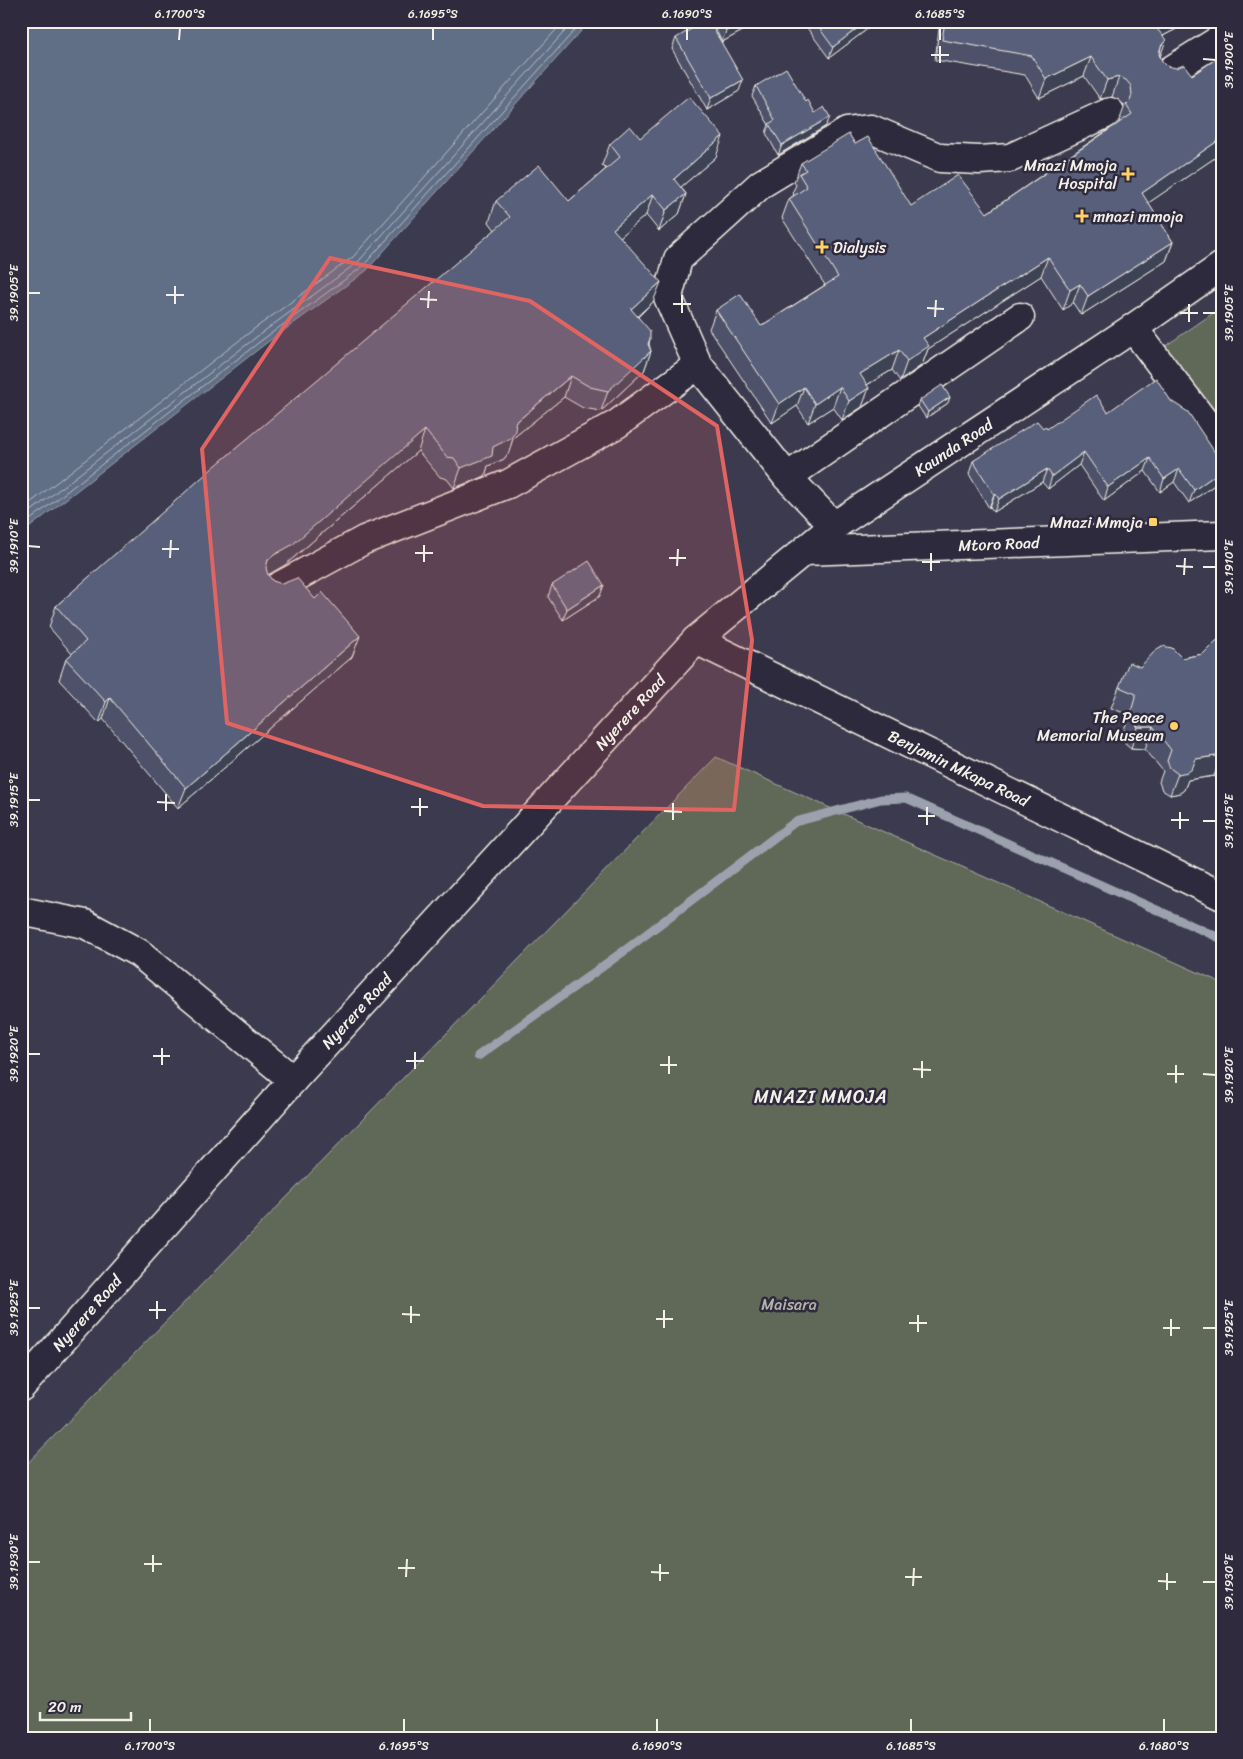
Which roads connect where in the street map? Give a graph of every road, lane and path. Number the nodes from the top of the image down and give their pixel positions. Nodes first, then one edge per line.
1 (1222, 38) edge
2 (1168, 72) edge
3 (1110, 112) dead end
4 (1222, 266) edge
5 (1020, 318) dead end
6 (1134, 328) junction
7 (698, 365) junction
8 (1222, 445) edge
9 (786, 477) junction
10 (834, 526) junction
11 (1222, 535) edge
12 (805, 551) junction
13 (274, 589) edge
14 (696, 640) junction
15 (1222, 896) edge
16 (21, 911) edge
17 (293, 1080) junction
18 (21, 1387) edge

1 - 2 main road
3 - 7 main road
4 - 6 main road, Kaunda Road
5 - 9 main road
6 - 8 main road
6 - 10 main road, Kaunda Road
7 - 9 main road
7 - 13 main road
9 - 10 main road
10 - 12 main road, Kaunda Road
11 - 12 main road, Mtoro Road
12 - 14 main road, Kaunda Road
14 - 15 main road, Benjamin Mkapa Road
14 - 17 main road, Nyerere Road
16 - 17 main road
17 - 18 main road, Nyerere Road

